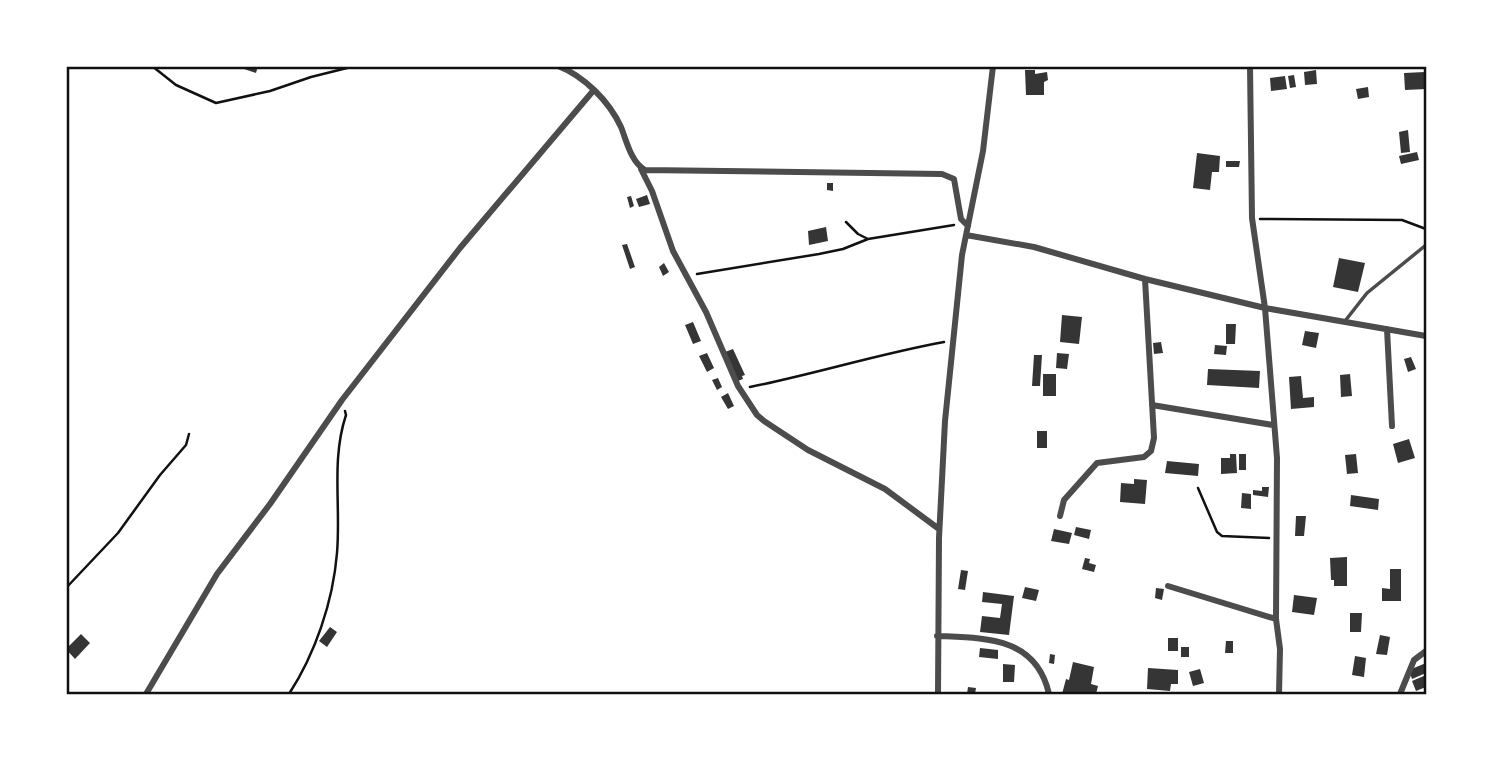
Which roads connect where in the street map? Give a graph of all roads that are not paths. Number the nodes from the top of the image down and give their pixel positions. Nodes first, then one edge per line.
1 (558, 66) edge
2 (993, 66) edge
3 (1250, 66) edge
4 (593, 91) junction
5 (640, 167) junction
6 (966, 224) junction
7 (966, 234) junction
8 (1426, 245) edge
9 (1145, 279) junction
10 (1265, 308) junction
11 (1345, 321) junction
12 (1387, 329) junction
13 (1426, 336) edge
14 (1152, 405) junction
15 (1273, 425) junction
16 (1392, 426) dead end
17 (1060, 516) dead end
18 (939, 529) junction
19 (1168, 586) dead end
20 (1276, 618) junction
21 (937, 636) junction
22 (1426, 651) edge
23 (146, 695) edge
24 (938, 695) edge
25 (1049, 695) edge
26 (1279, 695) edge
27 (1400, 695) edge

1 - 4 street
2 - 6 street
3 - 10 street
4 - 5 street
4 - 23 street
5 - 6 street
5 - 18 street
6 - 7 street
7 - 9 street
7 - 18 street
8 - 11 lane
9 - 10 street
9 - 14 street
10 - 11 street
10 - 15 street
11 - 12 street
12 - 13 street
12 - 16 street
14 - 15 street
14 - 17 street
15 - 20 street
18 - 21 street
19 - 20 street
20 - 26 street
21 - 24 street
21 - 25 street
22 - 27 street

